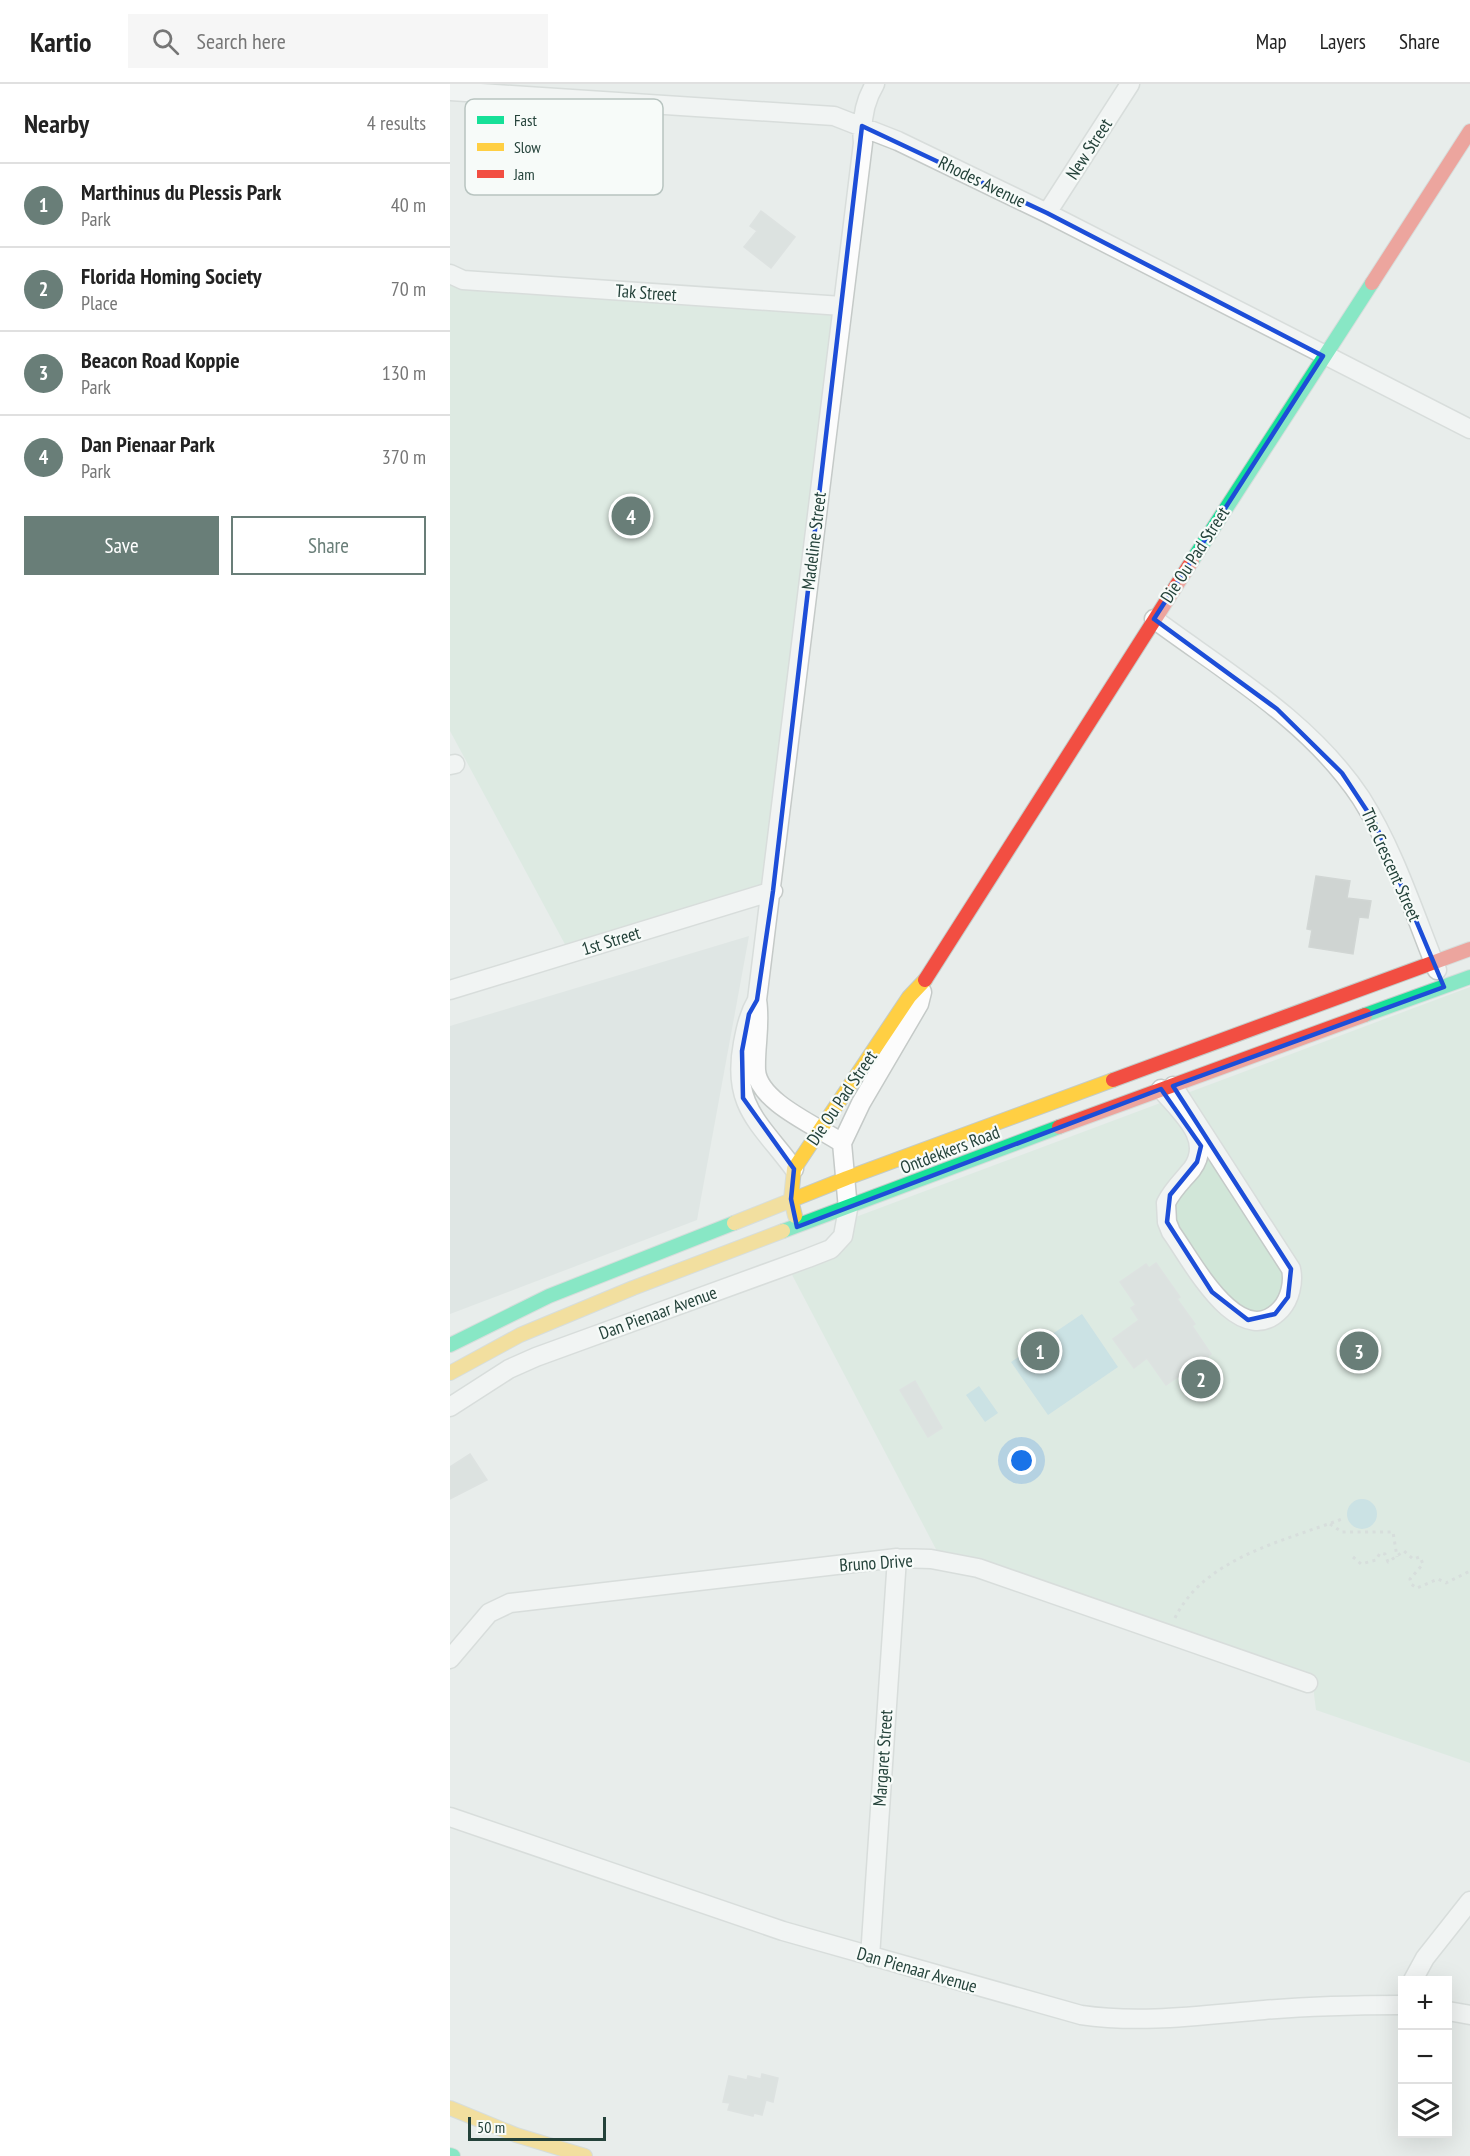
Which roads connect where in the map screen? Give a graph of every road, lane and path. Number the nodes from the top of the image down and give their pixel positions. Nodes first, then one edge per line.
1 (875, 84) edge
2 (1130, 84) edge
3 (451, 87) edge
4 (614, 99) edge
5 (663, 103) edge
6 (862, 126) junction
7 (1470, 131) edge
8 (1047, 213) junction
9 (450, 274) edge
10 (842, 306) junction
11 (1323, 356) junction
12 (1470, 429) edge
13 (1154, 620) junction
14 (773, 891) junction
15 (1470, 949) edge
16 (1434, 962) junction
17 (1470, 977) edge
18 (925, 980) junction
19 (1444, 987) junction
20 (450, 990) edge
21 (758, 1000) junction
22 (1167, 1088) junction
23 (821, 1128) junction
24 (842, 1143) junction
25 (794, 1169) junction
26 (847, 1178) junction
27 (791, 1199) junction
28 (848, 1209) junction
29 (797, 1227) junction
30 (450, 1345) edge
31 (450, 1373) edge
32 (450, 1407) edge
33 (1342, 1519) dead end
34 (1330, 1524) junction
35 (1353, 1557) dead end
36 (1397, 1557) junction
37 (897, 1558) junction
38 (1470, 1571) edge
39 (1168, 1633) junction
40 (450, 1659) edge
41 (1308, 1683) dead end
42 (450, 1817) edge
43 (1470, 1901) edge
44 (870, 1957) junction
45 (1415, 1976) edge
46 (1398, 2005) edge
47 (1452, 2013) edge
48 (1470, 2015) edge
49 (450, 2108) edge
50 (585, 2156) edge

1 - 6 street, Madeline Street
2 - 8 street, New Street
3 - 4 street, Rhodes Avenue
5 - 6 street, Rhodes Avenue
6 - 8 street, Rhodes Avenue
6 - 10 street, Madeline Street
7 - 11 main road, Die Ou Pad Street
8 - 11 street, Rhodes Avenue
9 - 10 street, Tak Street
10 - 14 street, Madeline Street
11 - 12 street, Rhodes Avenue
11 - 13 main road, Die Ou Pad Street
13 - 16 street, The Crescent Street
13 - 18 main road, Die Ou Pad Street
14 - 20 street, 1st Street
14 - 21 street, Madeline Street
15 - 16 main road, Ontdekkers Road
16 - 19 street, The Crescent Street
16 - 26 main road, Ontdekkers Road
17 - 19 main road, Ontdekkers Road
18 - 23 main road, Die Ou Pad Street
18 - 24 street, Die Ou Pad Street
19 - 22 main road, Ontdekkers Road
21 - 23 street, Madeline Street
21 - 25 street, Madeline Street
22 - 22 street
22 - 28 main road, Ontdekkers Road
23 - 24 street, Madeline Street
23 - 25 main road, Die Ou Pad Street
24 - 26 street, Die Ou Pad Street
25 - 27 main road, Die Ou Pad Street
26 - 27 main road, Ontdekkers Road
26 - 28 street, Die Ou Pad Street
27 - 29 main road, Die Ou Pad Street
27 - 30 main road, Ontdekkers Road
28 - 29 main road, Ontdekkers Road
28 - 32 street, Dan Pienaar Avenue
29 - 31 main road, Ontdekkers Road
33 - 34 path
34 - 36 path
34 - 39 path
35 - 36 path
36 - 38 path
37 - 39 street, Bruno Drive
37 - 40 street, Bruno Drive
37 - 44 street, Margaret Street
39 - 41 street, Bruno Drive
42 - 44 street, Dan Pienaar Avenue
43 - 45 street
44 - 46 street, Dan Pienaar Avenue
47 - 48 street
49 - 50 main road

